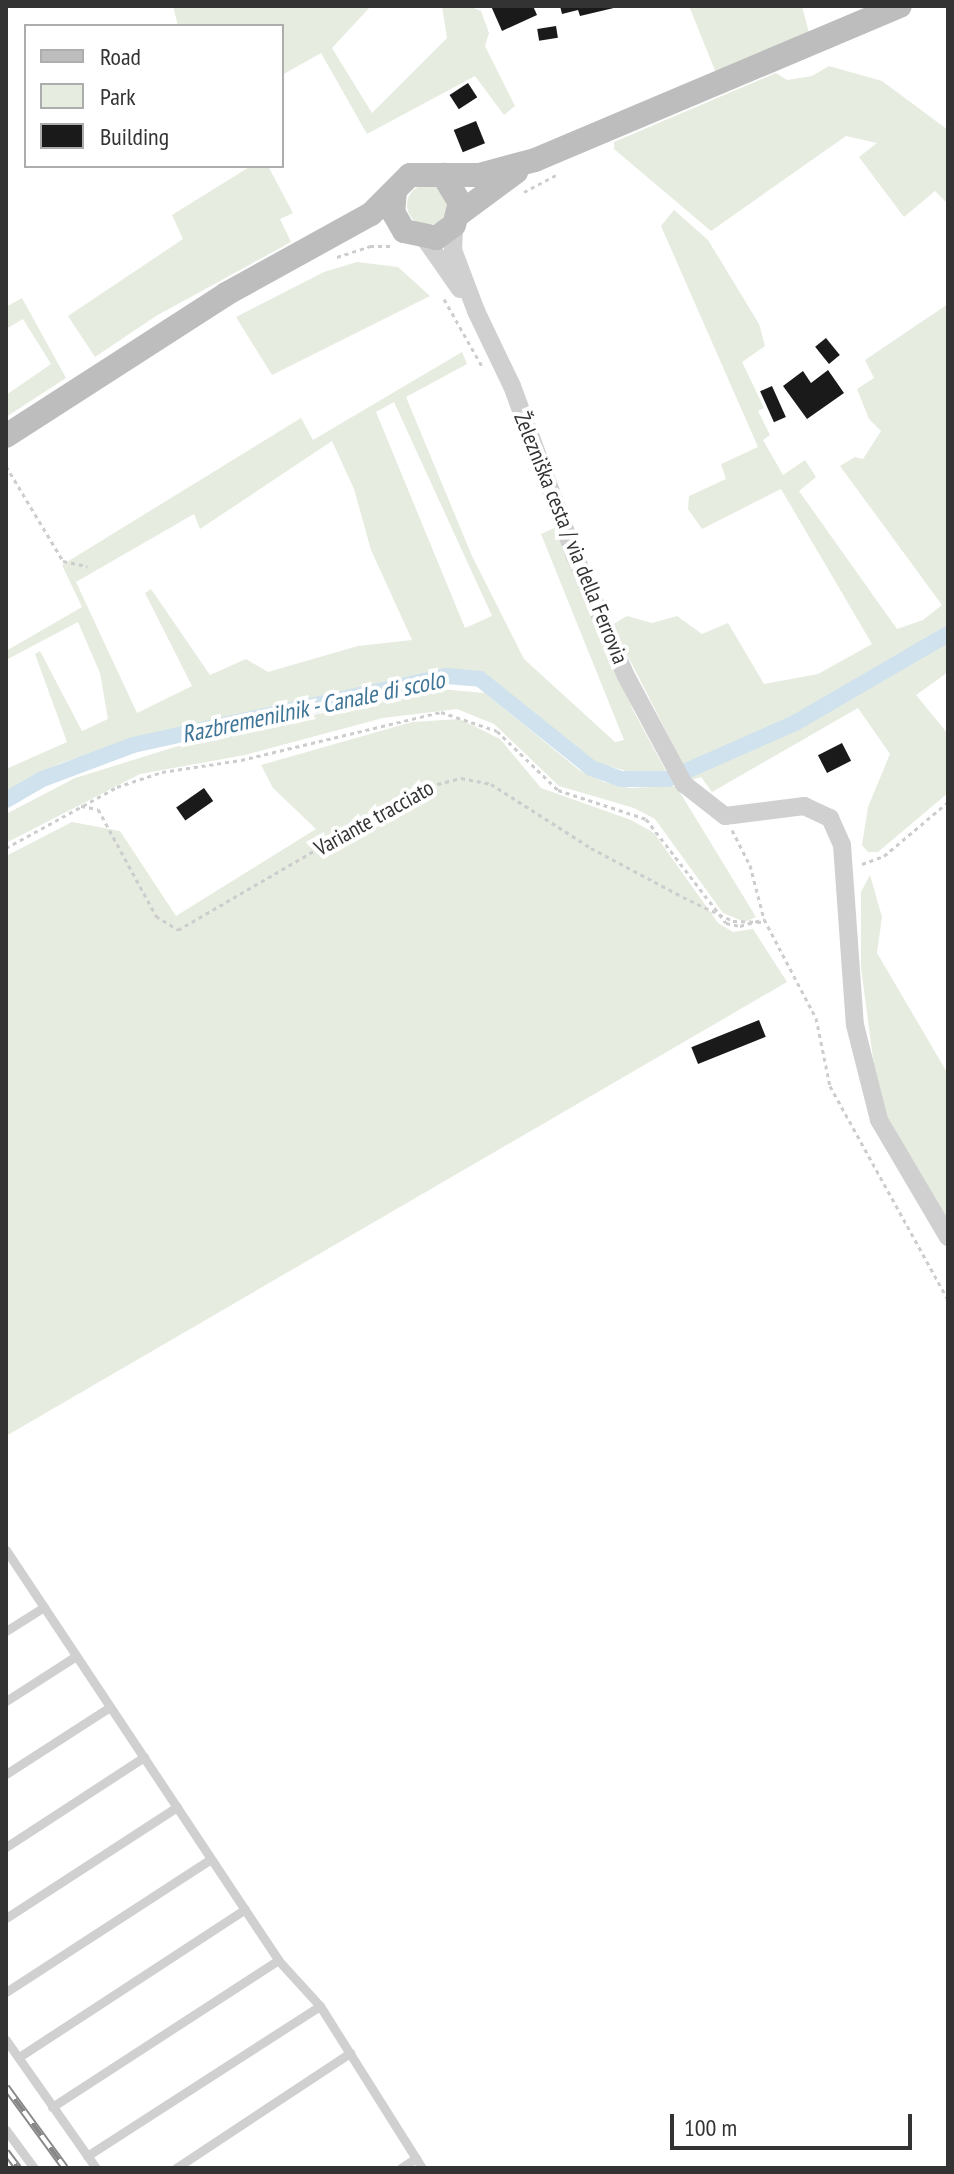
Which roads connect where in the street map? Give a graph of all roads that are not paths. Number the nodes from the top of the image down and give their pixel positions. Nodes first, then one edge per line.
1 (900, 6) edge
2 (535, 160) junction
3 (443, 175) junction
4 (395, 191) junction
5 (457, 220) junction
6 (409, 239) junction
7 (331, 250) junction
8 (476, 311) junction
9 (6, 436) edge
10 (948, 1237) edge
11 (7, 1554) edge
12 (44, 1607) junction
13 (6, 1631) edge
14 (76, 1656) junction
15 (6, 1701) edge
16 (110, 1707) junction
17 (144, 1757) junction
18 (6, 1774) edge
19 (177, 1807) junction
20 (6, 1847) edge
21 (211, 1859) junction
22 (245, 1909) junction
23 (6, 1918) edge
24 (278, 1960) junction
25 (6, 1992) edge
26 (320, 2006) junction
27 (6, 2040) edge
28 (350, 2053) junction
29 (19, 2057) junction
30 (52, 2107) junction
31 (6, 2130) edge
32 (87, 2156) junction
33 (416, 2158) junction
34 (34, 2168) edge
35 (96, 2168) edge
36 (176, 2168) edge
37 (401, 2168) edge
38 (422, 2168) edge

1 - 2 main road
2 - 3 main road
2 - 5 main road
3 - 4 main road
3 - 5 main road
4 - 6 main road
4 - 7 main road
5 - 6 main road
5 - 8 street, Železniška cesta / via della Ferrovia
6 - 7 main road
6 - 8 street, Železniška cesta / via della Ferrovia
7 - 9 main road
8 - 10 street, Železniška cesta / via della Ferrovia
11 - 12 lane
12 - 13 lane
12 - 14 lane
14 - 15 lane
14 - 16 lane
16 - 17 lane
16 - 18 lane
17 - 19 lane
17 - 20 lane
19 - 21 lane
19 - 23 lane
21 - 22 lane
21 - 25 lane
22 - 24 lane
22 - 29 lane
24 - 26 lane
24 - 30 lane
26 - 28 lane
26 - 32 lane
27 - 29 lane
28 - 33 lane
28 - 36 lane
29 - 30 lane
30 - 32 lane
31 - 34 lane
32 - 35 lane
33 - 37 lane
33 - 38 lane

